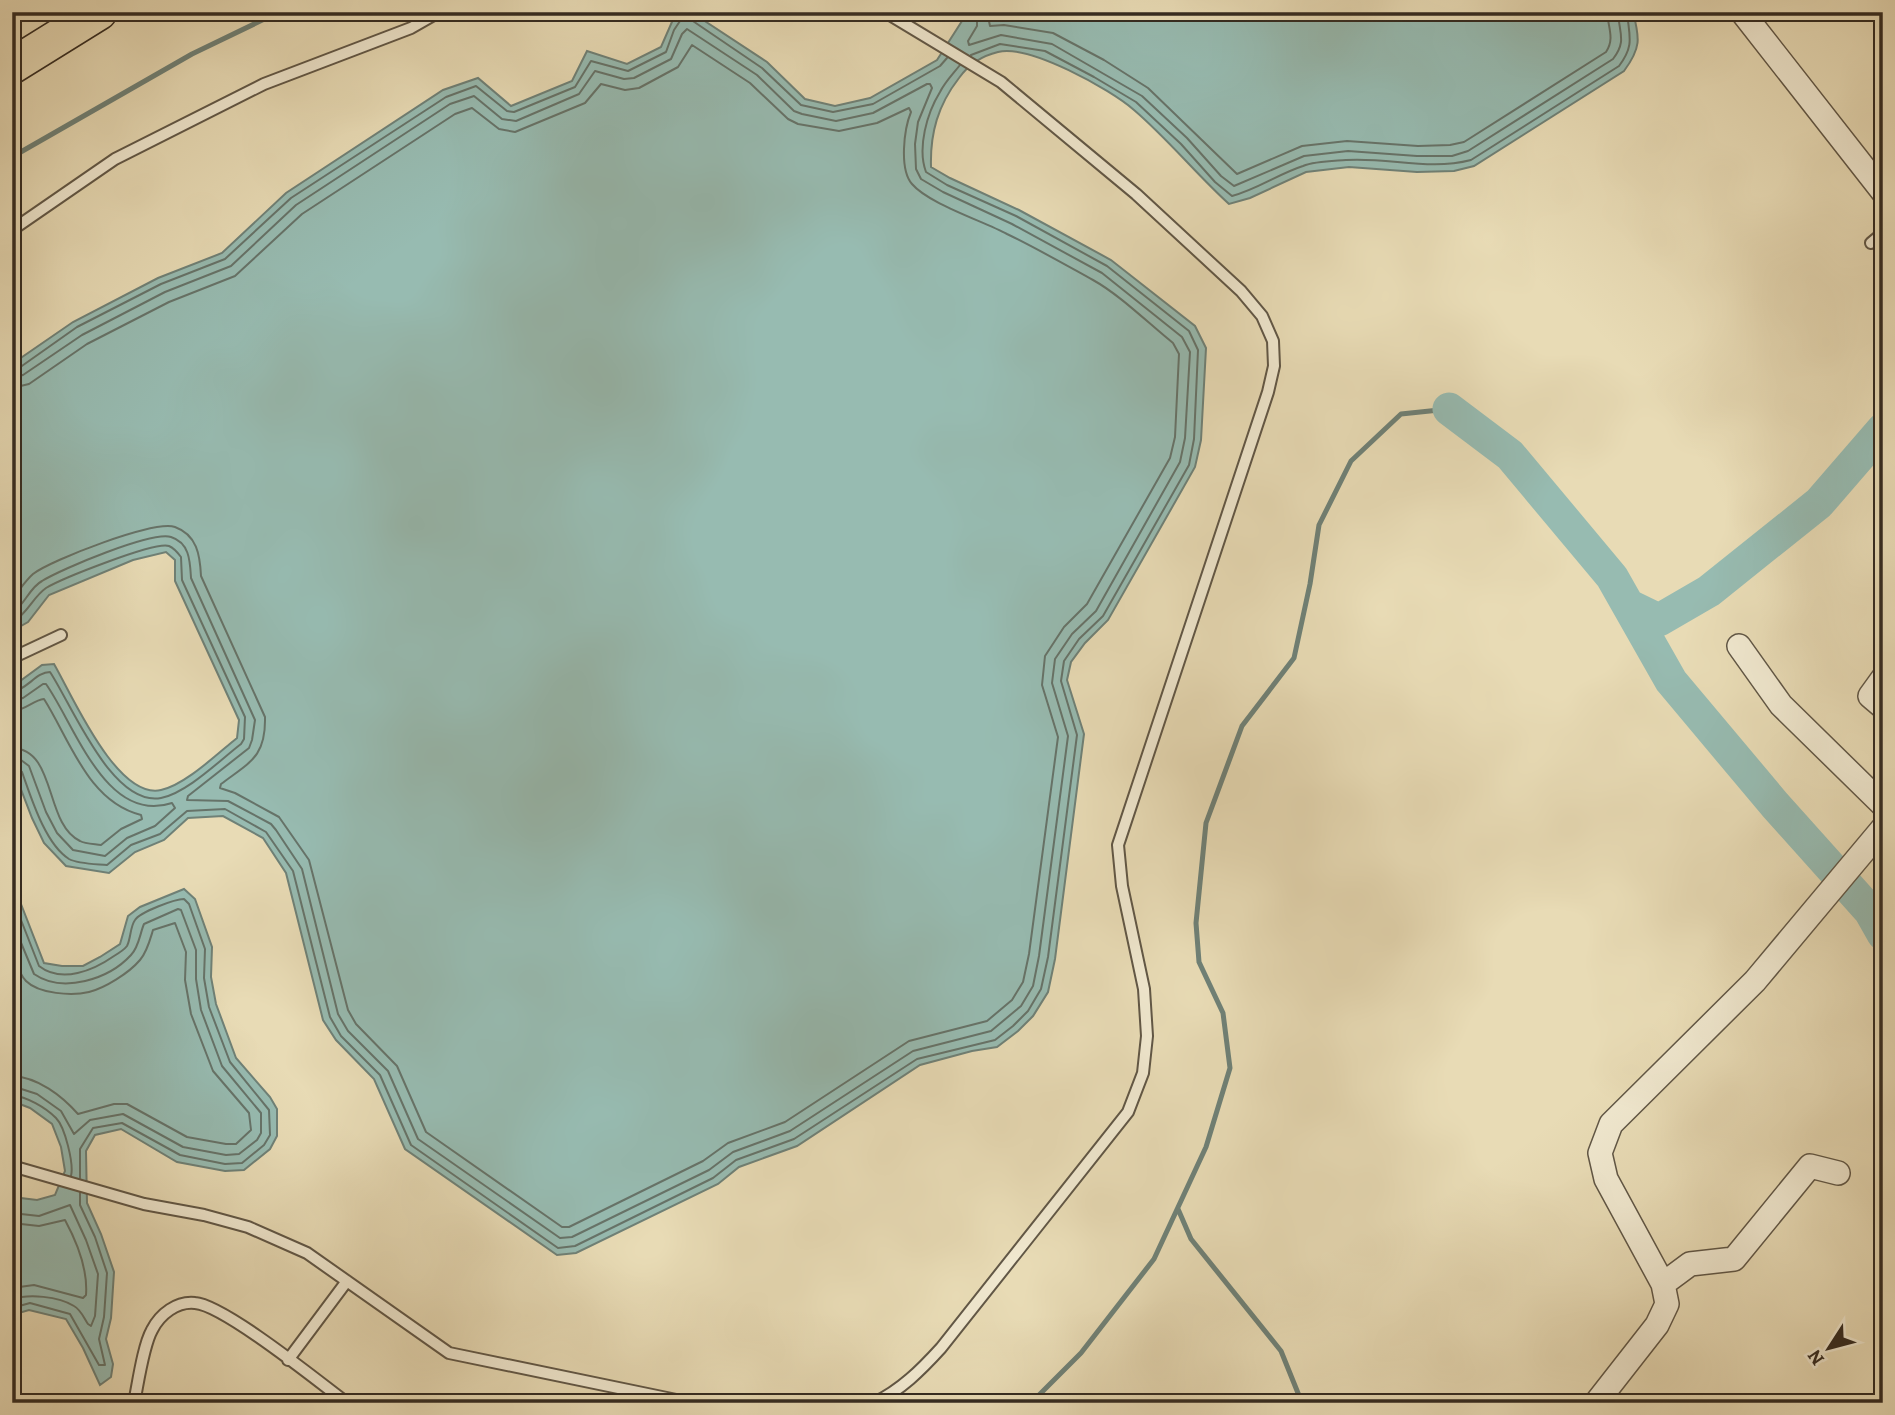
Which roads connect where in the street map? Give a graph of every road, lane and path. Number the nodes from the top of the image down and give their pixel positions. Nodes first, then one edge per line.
1 (99, 12) edge
2 (439, 12) edge
3 (886, 12) edge
4 (1742, 12) edge
5 (12, 66) edge
6 (1883, 192) edge
7 (12, 230) edge
8 (1883, 233) edge
9 (1871, 243) dead end
10 (61, 635) dead end
11 (1739, 646) dead end
12 (12, 658) edge
13 (1883, 678) edge
14 (1883, 707) edge
15 (1883, 805) edge
16 (1883, 828) edge
17 (12, 1166) edge
18 (1838, 1173) dead end
19 (346, 1281) junction
20 (1663, 1284) junction
21 (288, 1360) junction
22 (134, 1403) edge
23 (347, 1403) edge
24 (691, 1403) edge
25 (874, 1403) edge
26 (1597, 1403) edge

1 - 5 main road
2 - 7 lane
3 - 25 lane
4 - 6 street
8 - 9 lane
10 - 12 lane
11 - 15 street
13 - 14 street
16 - 20 street
17 - 19 lane
18 - 20 street
19 - 21 lane
19 - 24 lane
20 - 26 street
21 - 22 lane
21 - 23 lane

